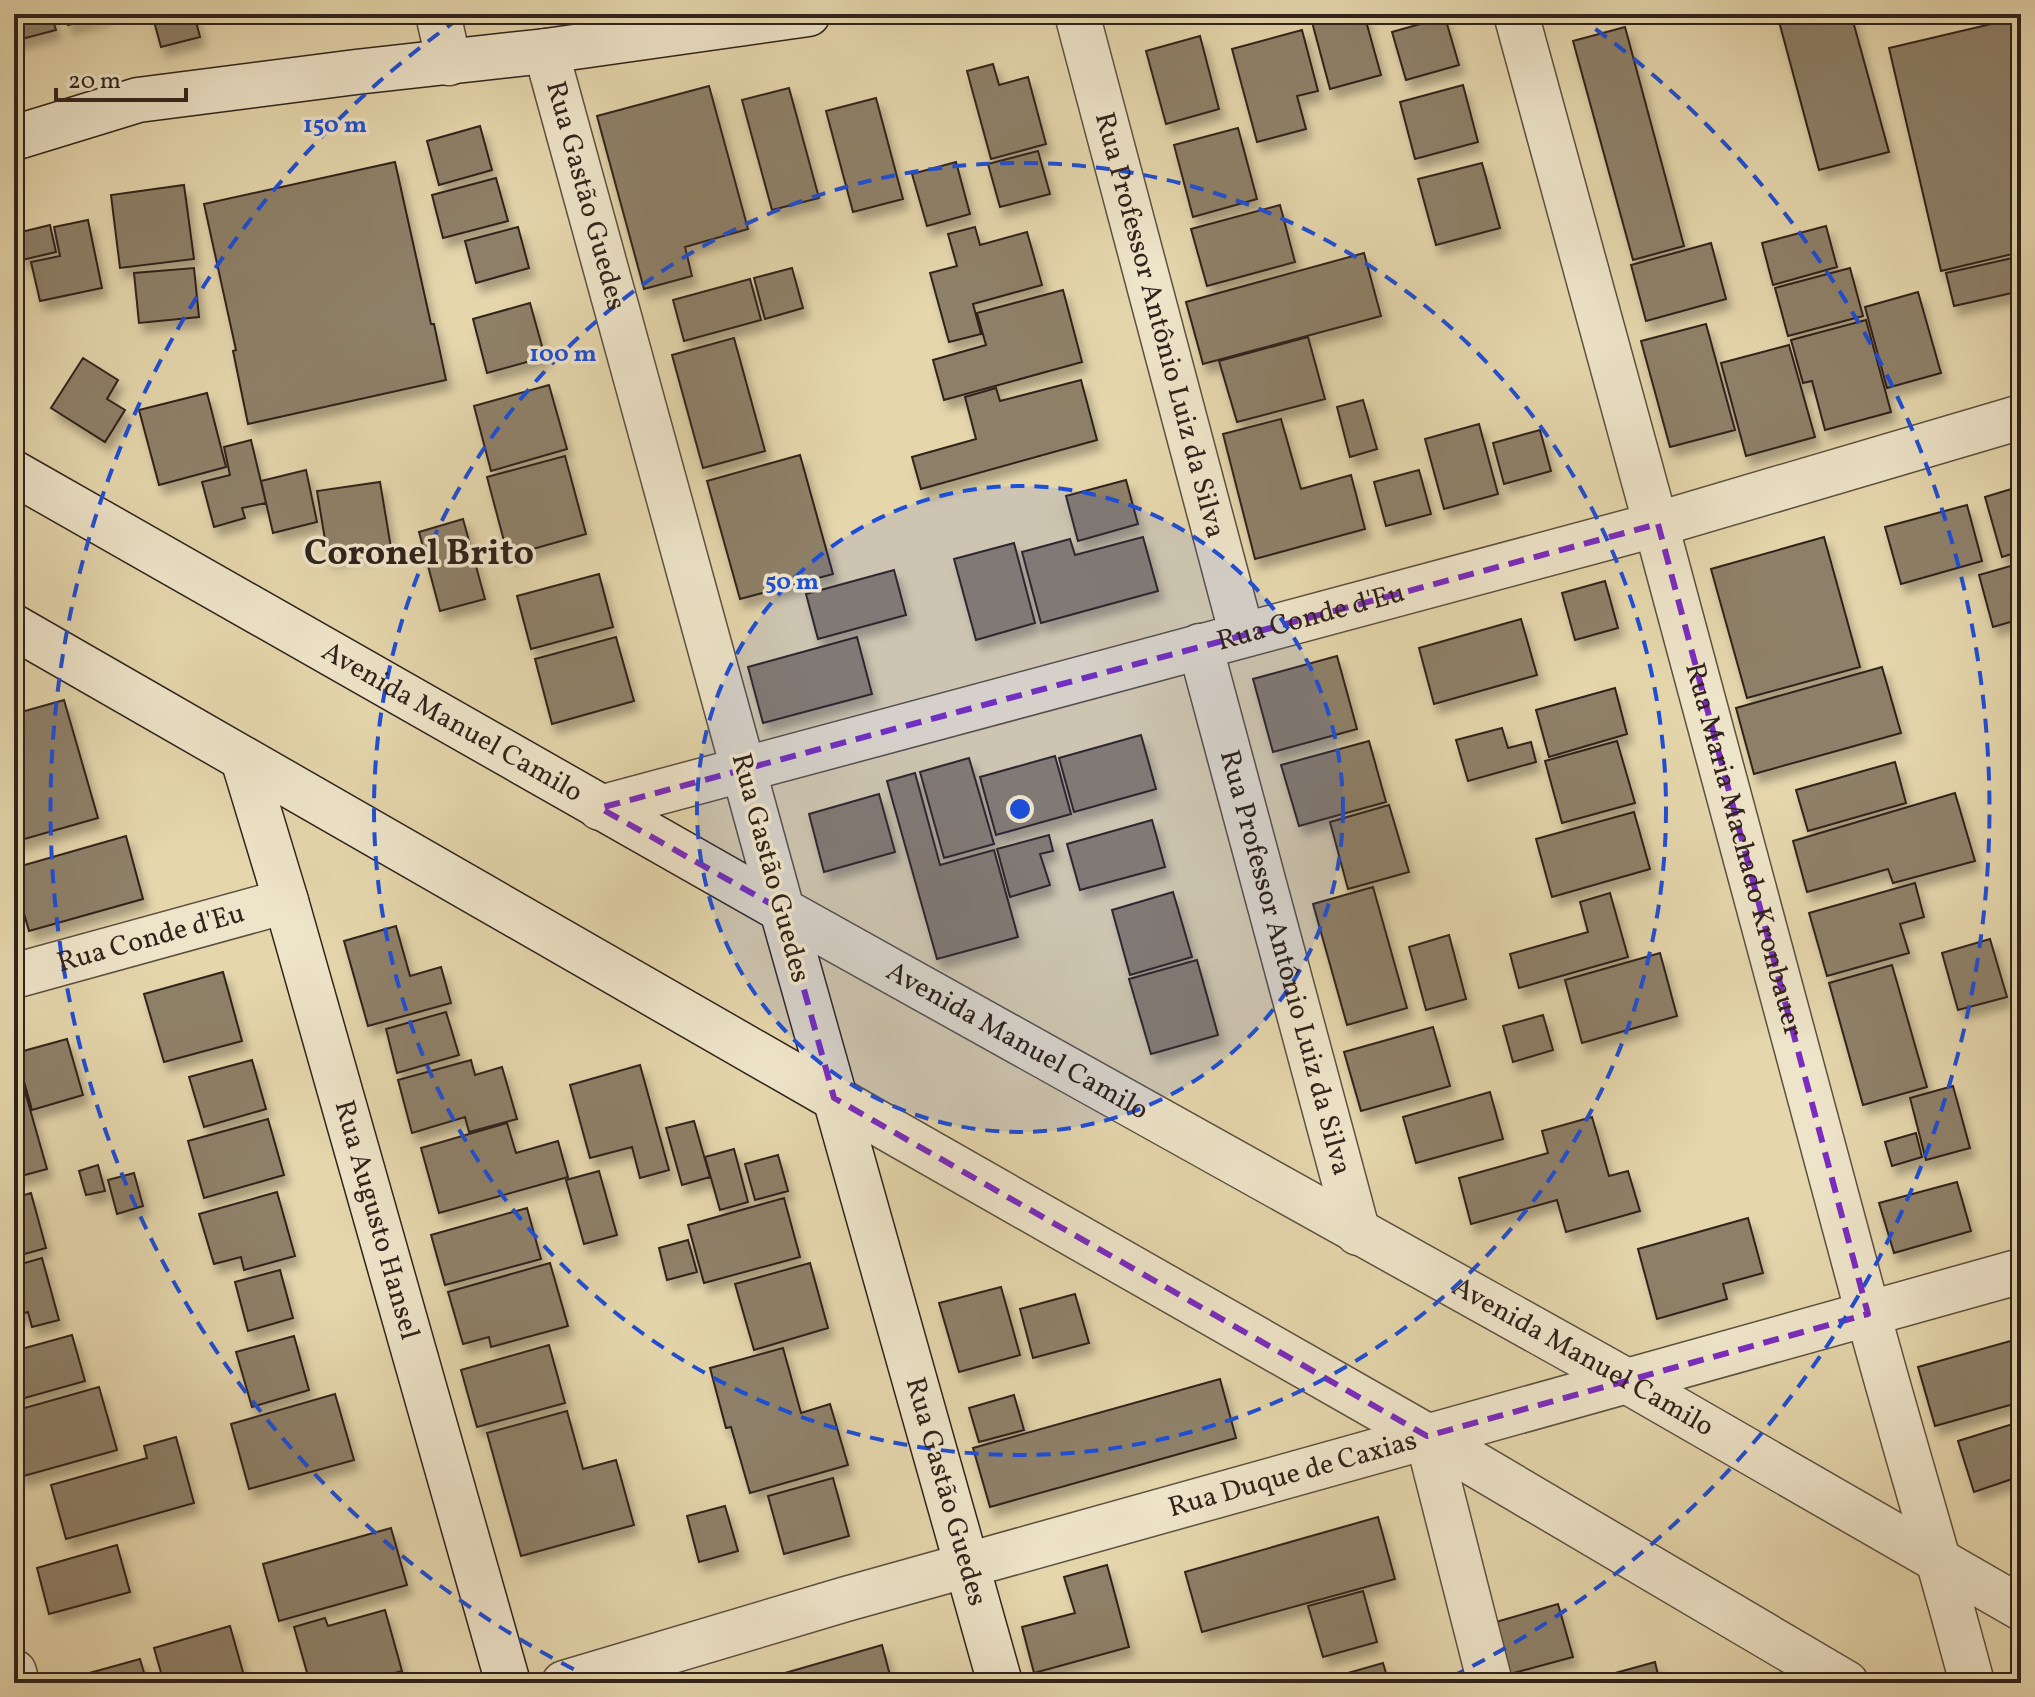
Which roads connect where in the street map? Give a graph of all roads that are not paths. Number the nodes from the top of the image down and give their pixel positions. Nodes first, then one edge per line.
1 (438, 14) edge
2 (808, 14) edge
3 (1077, 14) edge
4 (1516, 14) edge
5 (546, 51) junction
6 (449, 63) junction
7 (14, 138) edge
8 (2021, 417) edge
9 (14, 473) edge
10 (1658, 524) junction
11 (14, 627) edge
12 (1242, 635) junction
13 (1200, 646) junction
14 (243, 759) junction
15 (743, 768) junction
16 (600, 808) junction
17 (286, 901) junction
18 (782, 910) junction
19 (14, 976) edge
20 (834, 1098) junction
21 (1358, 1233) junction
22 (2021, 1271) edge
23 (1868, 1314) junction
24 (1625, 1380) junction
25 (1427, 1436) junction
26 (1940, 1561) junction
27 (968, 1565) junction
28 (2021, 1608) edge
29 (14, 1672) edge
30 (17, 1683) edge
31 (508, 1683) edge
32 (564, 1683) edge
33 (1000, 1683) edge
34 (1490, 1683) edge
35 (1846, 1683) edge
36 (1972, 1683) edge

1 - 6 street
2 - 5 street
3 - 12 street, Rua Professor Antônio Luiz da Silva
4 - 10 street, Rua Maria Machado Kronbauer
5 - 6 street
5 - 15 street, Rua Gastão Guedes
6 - 7 street
8 - 10 street, Rua Conde d'Eu
9 - 16 street, Avenida Manuel Camilo
10 - 12 street, Rua Conde d'Eu
10 - 23 street, Rua Maria Machado Kronbauer
11 - 14 street
12 - 13 street, Rua Conde d'Eu
13 - 15 street, Rua Conde d'Eu
13 - 21 street, Rua Professor Antônio Luiz da Silva
14 - 17 street, Rua Augusto Hansel
14 - 20 street
15 - 16 street, Rua Conde d'Eu
15 - 18 street, Rua Gastão Guedes
16 - 18 street, Avenida Manuel Camilo
17 - 19 street, Rua Conde d'Eu
17 - 31 street, Rua Augusto Hansel
18 - 20 street, Rua Gastão Guedes
18 - 21 street, Avenida Manuel Camilo
20 - 25 street
20 - 27 street, Rua Gastão Guedes
21 - 24 street, Avenida Manuel Camilo
22 - 23 street, Rua Duque de Caxias
23 - 24 street, Rua Duque de Caxias
23 - 26 street, Rua Maria Machado Kronbauer
24 - 25 street, Rua Duque de Caxias
24 - 26 street, Avenida Manuel Camilo
25 - 27 street, Rua Duque de Caxias
25 - 34 street
25 - 35 street
26 - 28 street, Avenida Manuel Camilo
26 - 36 street, Rua Maria Machado Kronbauer
27 - 32 street, Rua Duque de Caxias
27 - 33 street, Rua Gastão Guedes
29 - 30 street

